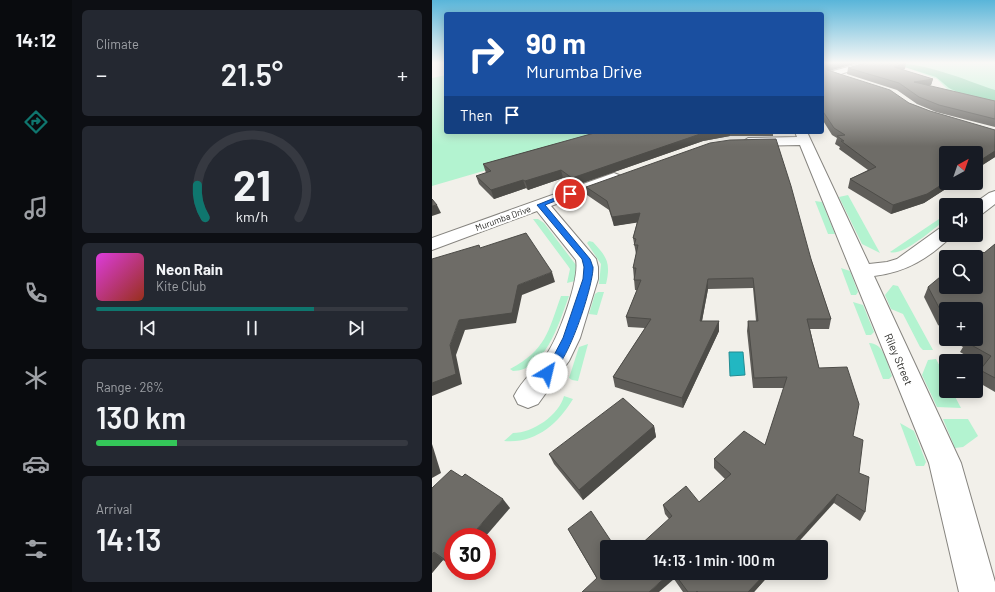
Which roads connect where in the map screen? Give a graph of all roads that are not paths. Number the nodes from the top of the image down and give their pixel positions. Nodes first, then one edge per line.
1 (803, 137) edge
2 (730, 142) edge
3 (628, 173) edge
4 (995, 196) edge
5 (541, 205) junction
6 (983, 205) edge
7 (939, 237) edge
8 (432, 244) edge
9 (861, 271) junction
10 (528, 396) dead end
11 (979, 592) edge

1 - 2 street
1 - 9 street, Riley Street
3 - 5 street, Murumba Drive
4 - 6 street
5 - 8 street, Murumba Drive
5 - 10 street
7 - 9 street
9 - 11 street, Riley Street

